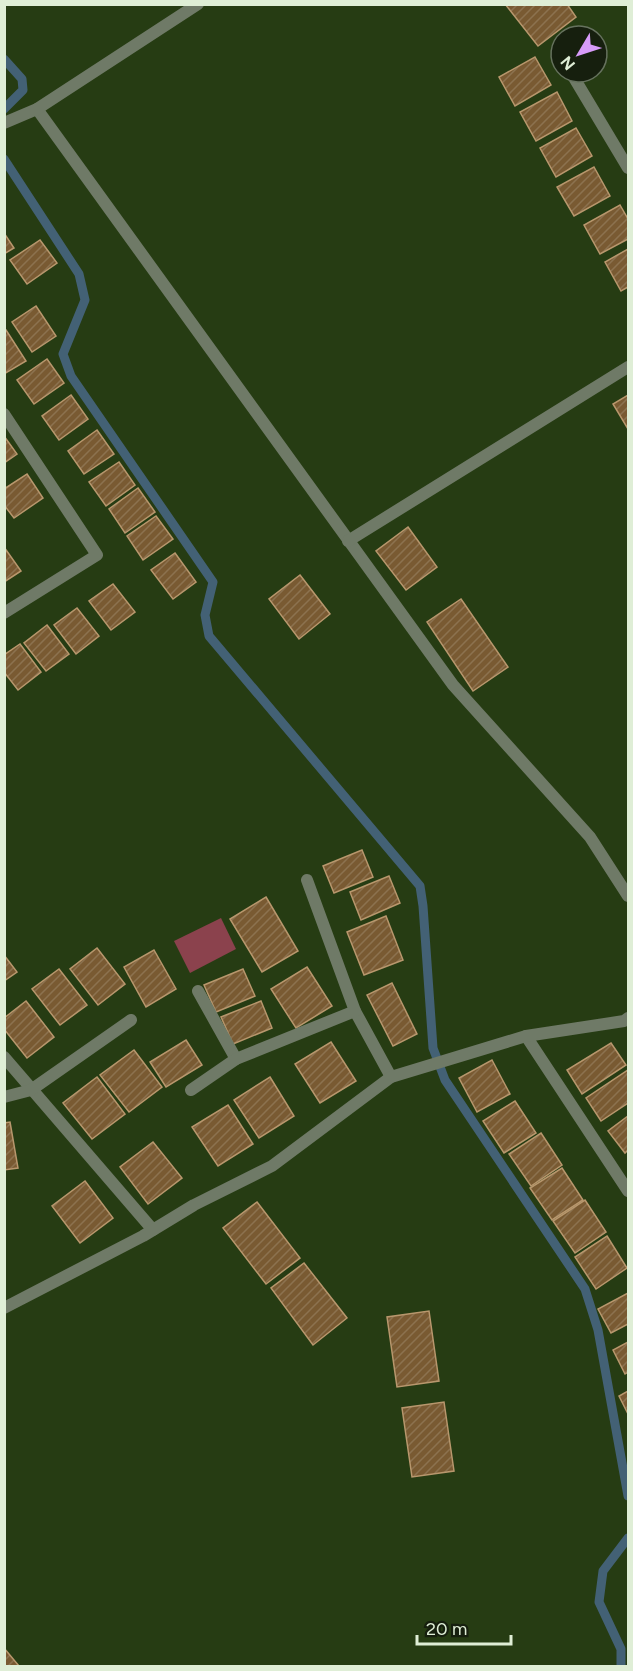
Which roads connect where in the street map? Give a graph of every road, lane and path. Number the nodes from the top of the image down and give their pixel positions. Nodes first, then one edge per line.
1 (198, 4) edge
2 (578, 84) edge
3 (37, 109) junction
4 (4, 123) edge
5 (628, 168) edge
6 (628, 367) edge
7 (4, 414) edge
8 (348, 541) junction
9 (4, 613) edge
10 (307, 880) dead end
11 (628, 896) edge
12 (198, 991) dead end
13 (355, 1011) junction
14 (628, 1018) edge
15 (131, 1020) dead end
16 (526, 1036) junction
17 (4, 1057) edge
18 (236, 1059) junction
19 (391, 1077) junction
20 (31, 1090) junction
21 (191, 1090) dead end
22 (4, 1097) edge
23 (628, 1191) edge
24 (153, 1230) junction
25 (4, 1308) edge

1 - 3 street
2 - 5 street
3 - 4 street
3 - 8 street
6 - 8 street
7 - 9 street
8 - 11 street
10 - 13 street
12 - 18 street
13 - 18 street
13 - 19 street
14 - 16 street
15 - 20 street
16 - 19 street
16 - 23 street
17 - 20 street
18 - 21 street
19 - 24 street
20 - 22 street
20 - 24 street
24 - 25 street

